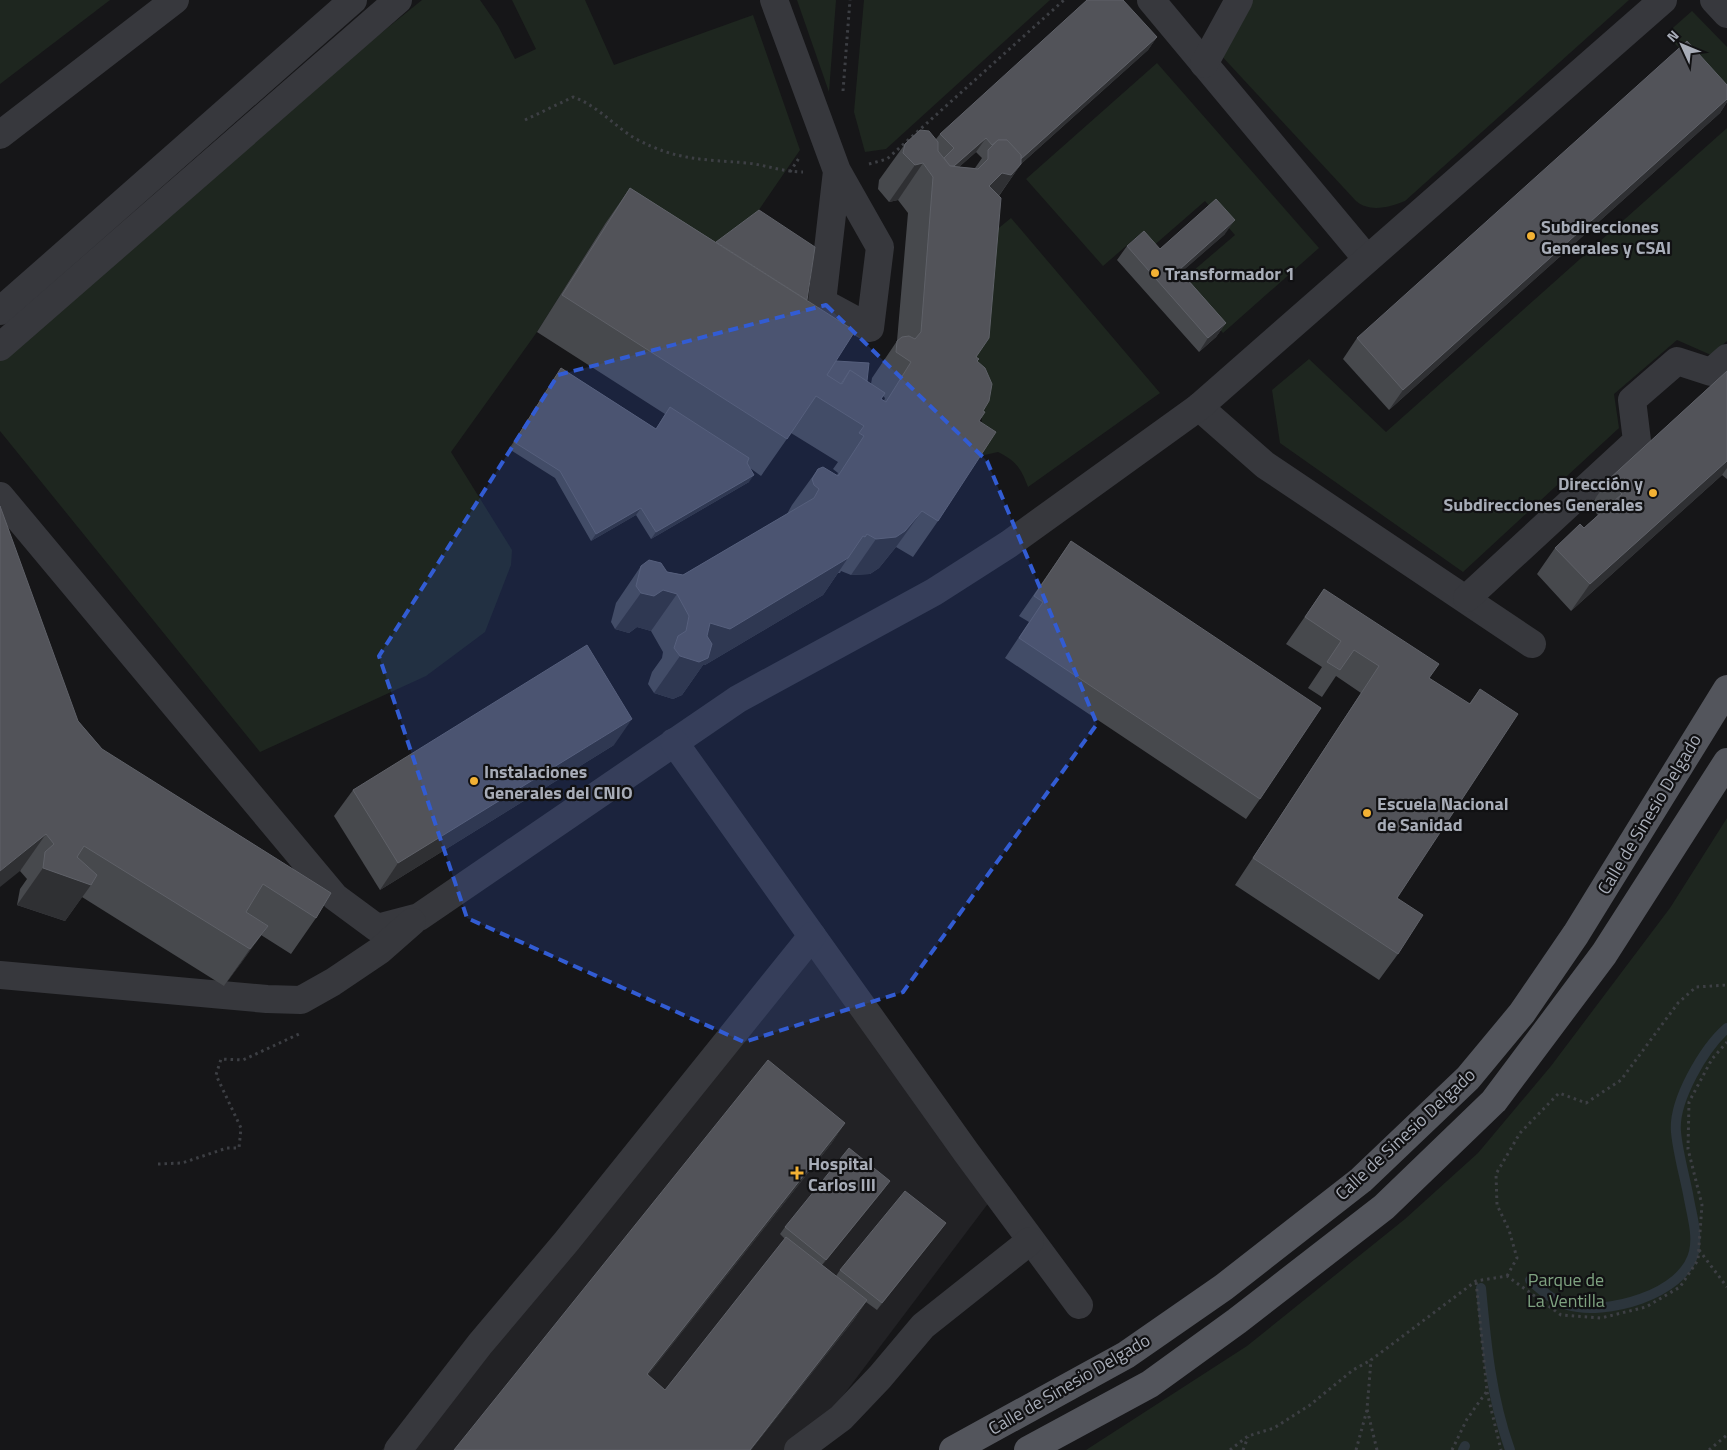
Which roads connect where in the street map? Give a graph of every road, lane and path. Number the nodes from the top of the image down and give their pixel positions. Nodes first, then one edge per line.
1 (175, 0) edge
2 (354, 0) edge
3 (398, 0) edge
4 (774, 0) edge
5 (850, 0) edge
6 (1064, 0) edge
7 (1151, 0) edge
8 (1239, 0) edge
9 (1663, 0) edge
10 (1714, 0) edge
11 (1727, 14) edge
12 (1204, 64) junction
13 (843, 95) dead end
14 (525, 120) dead end
15 (0, 135) edge
16 (837, 171) junction
17 (790, 172) dead end
18 (1367, 259) junction
19 (0, 311) edge
20 (0, 347) edge
21 (1727, 358) edge
22 (1199, 407) junction
23 (0, 496) edge
24 (1467, 598) junction
25 (1532, 644) dead end
26 (1727, 689) edge
27 (674, 742) junction
28 (1727, 762) edge
29 (419, 917) junction
30 (812, 936) junction
31 (0, 975) edge
32 (1727, 985) edge
33 (295, 1037) dead end
34 (1727, 1042) edge
35 (158, 1164) dead end
36 (1030, 1241) junction
37 (1699, 1249) junction
38 (1506, 1276) junction
39 (1476, 1281) junction
40 (1727, 1287) edge
41 (1079, 1305) dead end
42 (1371, 1360) junction
43 (1487, 1391) junction
44 (1367, 1409) junction
45 (1727, 1435) edge
46 (1248, 1436) junction
47 (1709, 1449) edge
48 (398, 1450) edge
49 (798, 1450) edge
50 (954, 1450) edge
51 (1028, 1450) edge
52 (1230, 1450) edge
53 (1243, 1450) edge
54 (1356, 1450) edge
55 (1378, 1450) edge
56 (1452, 1450) edge
57 (1501, 1450) edge

1 - 15 street
2 - 19 street
3 - 20 street
4 - 16 street
5 - 13 path
6 - 16 path
7 - 12 street
8 - 12 street
9 - 18 street
10 - 11 street
12 - 18 street
14 - 17 path
16 - 16 street
18 - 22 street
21 - 24 street
22 - 24 street
22 - 27 street
23 - 29 street
24 - 25 street
26 - 50 main road, Calle de Sinesio Delgado
27 - 29 street
27 - 30 street
28 - 51 main road, Calle de Sinesio Delgado
29 - 31 street
30 - 36 street
30 - 48 street
32 - 38 path
33 - 35 path
34 - 37 path
36 - 41 street
36 - 49 street
37 - 38 path
37 - 40 path
38 - 39 path
39 - 42 path
39 - 43 path
42 - 44 path
42 - 46 path
43 - 56 path
43 - 57 path
44 - 54 path
44 - 55 path
45 - 47 path
46 - 52 path
46 - 53 path

